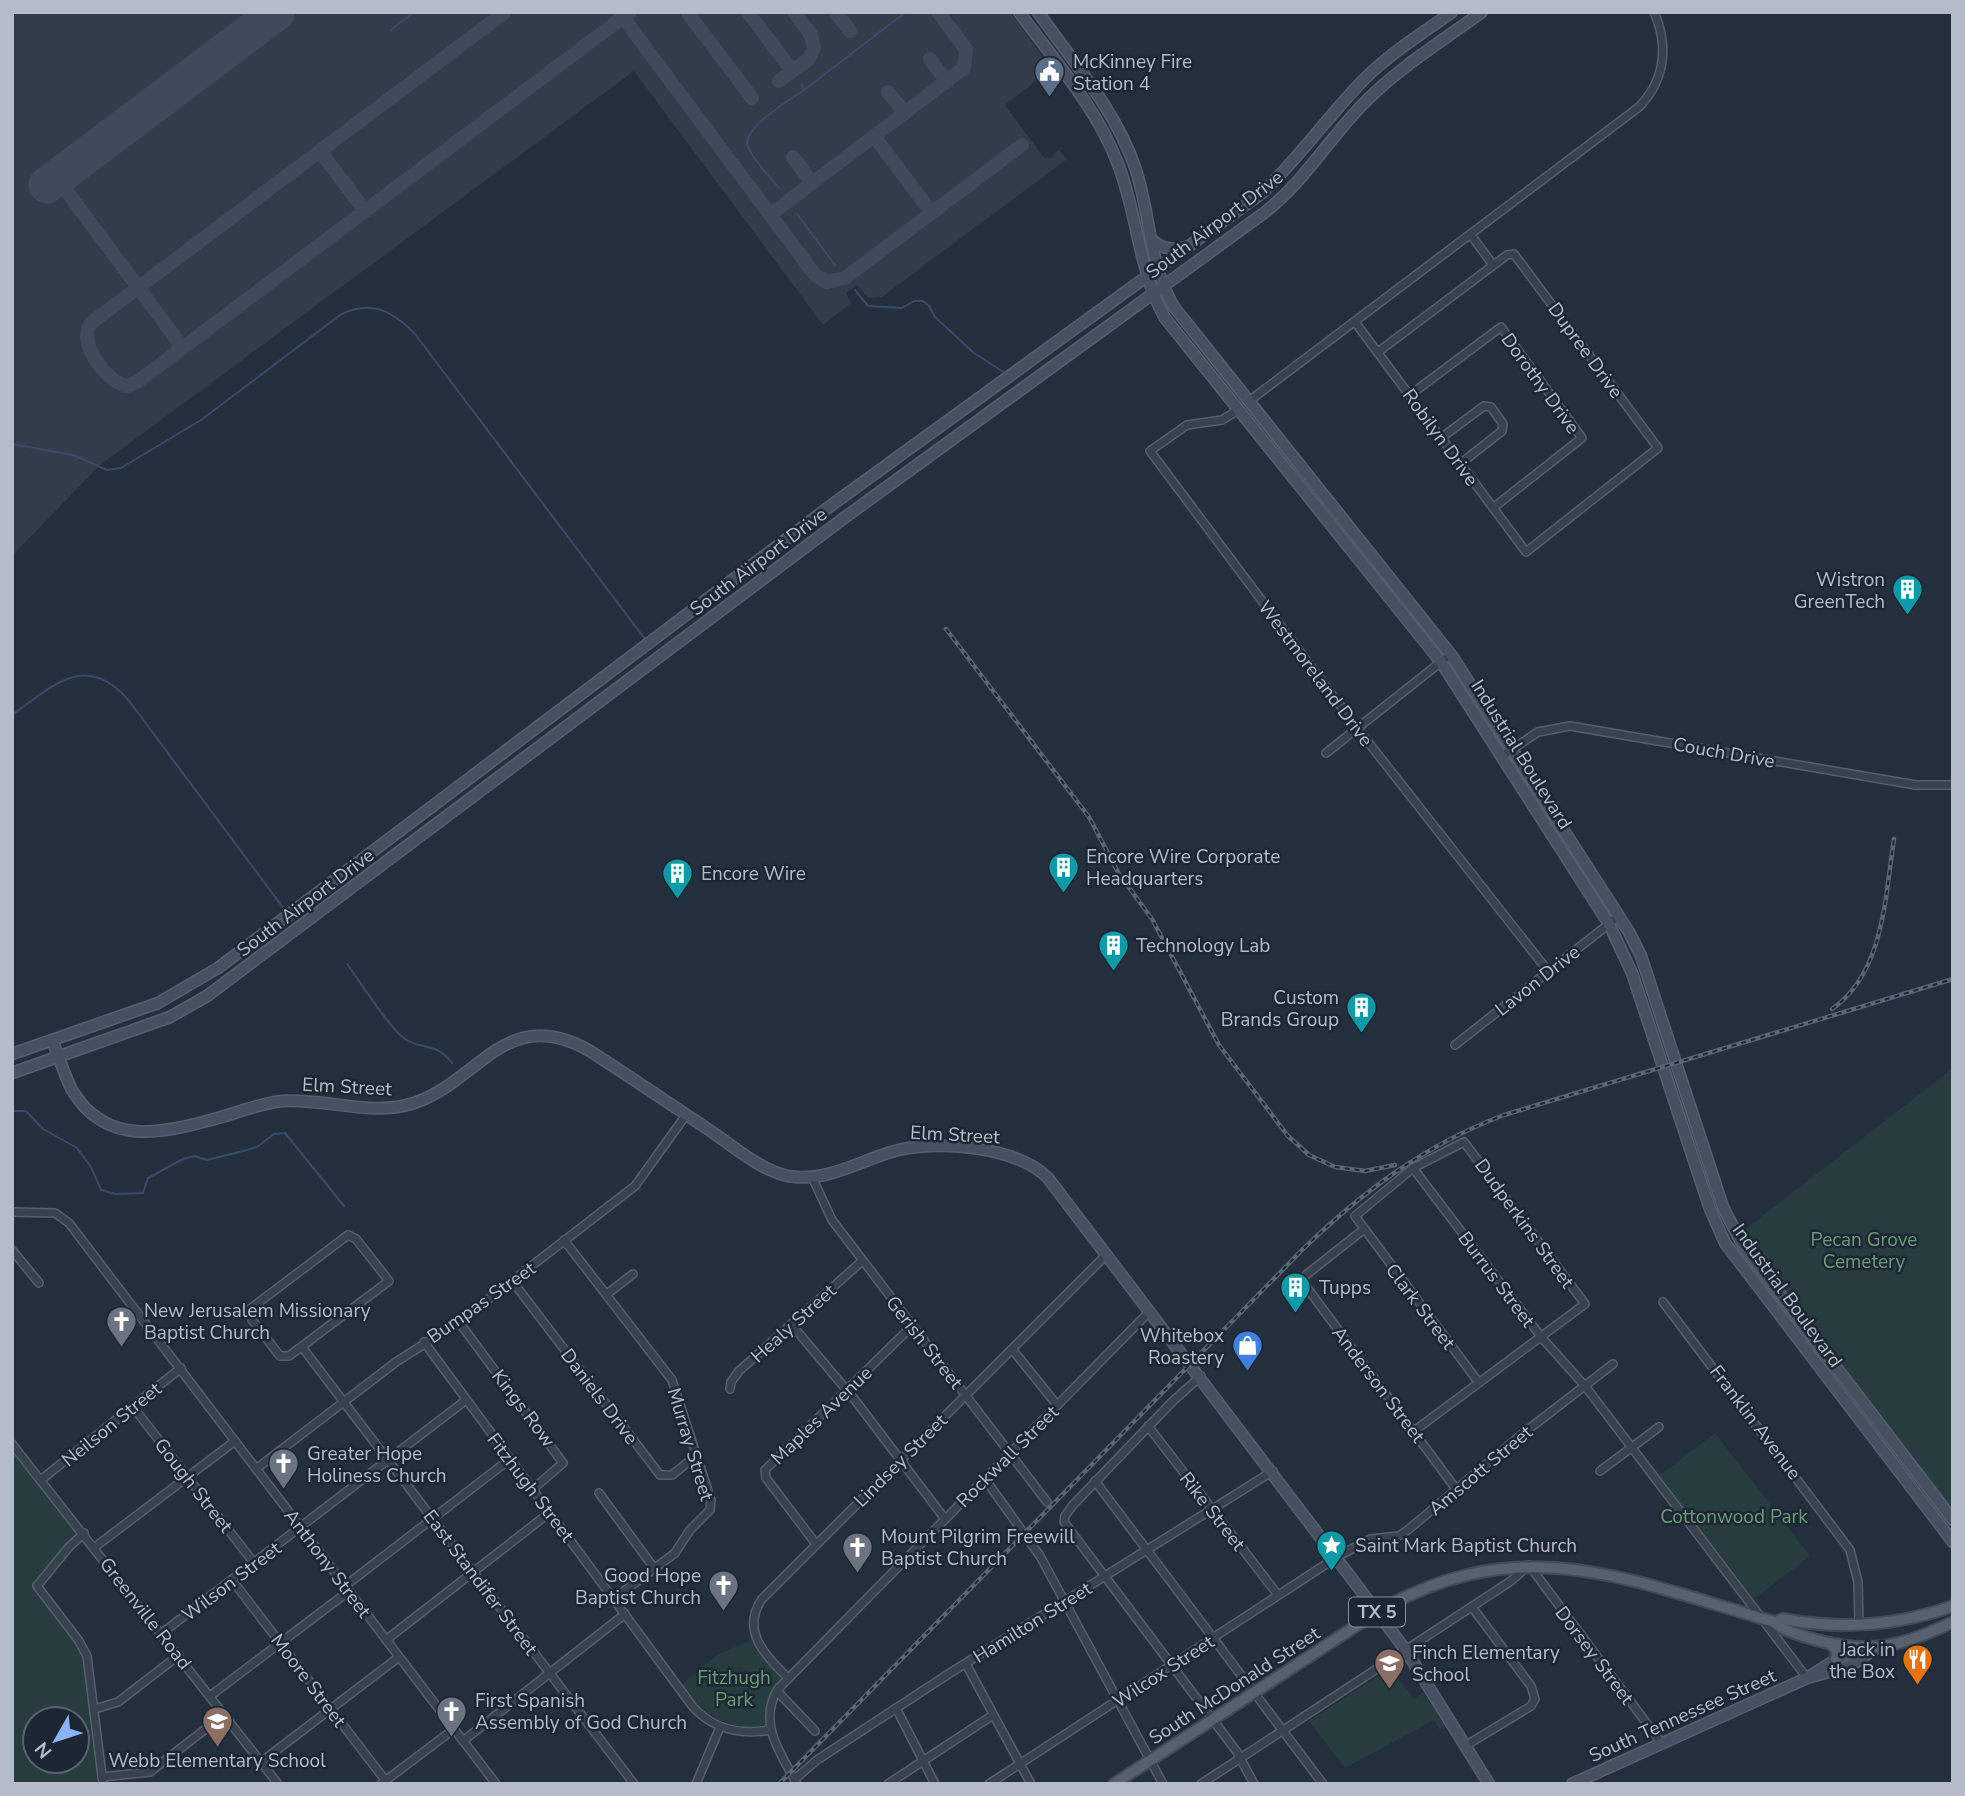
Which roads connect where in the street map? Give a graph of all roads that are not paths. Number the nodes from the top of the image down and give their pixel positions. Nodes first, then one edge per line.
1 (1019, 12) edge
2 (1038, 12) edge
3 (1452, 12) edge
4 (1654, 12) edge
5 (1475, 14) edge
6 (1258, 196) junction
7 (1268, 210) junction
8 (1148, 232) junction
9 (1471, 235) junction
10 (1194, 245) junction
11 (1493, 265) junction
12 (1157, 271) junction
13 (1146, 278) junction
14 (1163, 286) junction
15 (1152, 292) junction
16 (1355, 322) junction
17 (1378, 352) junction
18 (1410, 395) junction
19 (1249, 401) junction
20 (1238, 410) junction
21 (1441, 438) junction
22 (1460, 464) junction
23 (834, 504) junction
24 (1493, 508) junction
25 (844, 518) junction
26 (1348, 525) junction
27 (1337, 533) junction
28 (1526, 552) joint
29 (1451, 654) junction
30 (1441, 662) junction
31 (1357, 728) junction
32 (1513, 748) junction
33 (1326, 753) dead end
34 (1502, 756) junction
35 (1953, 785) edge
36 (1619, 916) junction
37 (1609, 925) junction
38 (1548, 971) junction
39 (52, 1040) junction
40 (1455, 1045) dead end
41 (12, 1055) edge
42 (59, 1056) junction
43 (12, 1073) edge
44 (1674, 1100) junction
45 (687, 1115) junction
46 (1701, 1139) junction
47 (1689, 1146) junction
48 (1413, 1168) junction
49 (812, 1177) junction
50 (12, 1212) edge
51 (1363, 1230) junction
52 (564, 1240) junction
53 (12, 1250) edge
54 (1106, 1255) junction
55 (862, 1261) junction
56 (633, 1274) dead end
57 (513, 1282) junction
58 (39, 1283) dead end
59 (607, 1294) junction
60 (1663, 1301) dead end
61 (1149, 1312) junction
62 (459, 1322) junction
63 (791, 1324) junction
64 (912, 1326) junction
65 (1542, 1338) junction
66 (1815, 1340) junction
67 (424, 1342) junction
68 (302, 1347) junction
69 (1805, 1348) junction
70 (1012, 1349) junction
71 (1825, 1353) junction
72 (1815, 1361) junction
73 (1613, 1364) dead end
74 (181, 1368) junction
75 (1201, 1376) junction
76 (1479, 1383) junction
77 (1585, 1386) junction
78 (730, 1389) dead end
79 (846, 1391) junction
80 (965, 1395) junction
81 (466, 1400) junction
82 (344, 1402) junction
83 (1057, 1405) junction
84 (134, 1408) junction
85 (1866, 1408) junction
86 (1856, 1416) junction
87 (1148, 1426) junction
88 (1660, 1427) dead end
89 (1415, 1431) junction
90 (1891, 1439) junction
91 (235, 1441) junction
92 (12, 1444) edge
93 (1632, 1447) junction
94 (1880, 1448) junction
95 (1010, 1454) junction
96 (697, 1455) junction
97 (510, 1459) junction
98 (899, 1460) junction
99 (389, 1462) junction
100 (256, 1469) junction
101 (1273, 1471) junction
102 (1600, 1471) dead end
103 (187, 1477) junction
104 (42, 1479) junction
105 (985, 1479) junction
106 (1095, 1480) junction
107 (533, 1489) junction
108 (1456, 1489) junction
109 (599, 1493) dead end
110 (1047, 1502) dead end
111 (1213, 1511) junction
112 (550, 1513) junction
113 (433, 1518) junction
114 (945, 1519) junction
115 (1953, 1520) edge
116 (301, 1528) junction
117 (84, 1533) junction
118 (1953, 1542) edge
119 (816, 1544) junction
120 (95, 1547) junction
121 (1147, 1548) junction
122 (1337, 1557) junction
123 (254, 1563) junction
124 (1529, 1565) junction
125 (654, 1568) junction
126 (473, 1572) junction
127 (1104, 1576) junction
128 (232, 1580) junction
129 (347, 1588) junction
130 (1278, 1595) junction
131 (615, 1598) junction
132 (1065, 1603) junction
133 (1953, 1606) edge
134 (1472, 1607) junction
135 (1378, 1612) junction
136 (625, 1614) junction
137 (1915, 1617) junction
138 (1762, 1618) junction
139 (1776, 1622) junction
140 (1953, 1622) edge
141 (1859, 1626) junction
142 (162, 1633) junction
143 (1214, 1637) junction
144 (386, 1640) junction
145 (280, 1642) junction
146 (1827, 1642) junction
147 (1895, 1644) junction
148 (1852, 1646) junction
149 (1878, 1647) junction
150 (1405, 1649) junction
151 (179, 1655) junction
152 (400, 1657) junction
153 (1836, 1660) junction
154 (966, 1664) junction
155 (1172, 1665) junction
156 (551, 1674) junction
157 (788, 1678) junction
158 (1807, 1678) junction
159 (777, 1691) junction
160 (1255, 1692) junction
161 (210, 1696) junction
162 (1117, 1701) junction
163 (331, 1708) junction
164 (95, 1709) junction
165 (896, 1709) junction
166 (225, 1714) junction
167 (993, 1715) junction
168 (1213, 1719) junction
169 (720, 1727) junction
170 (454, 1728) junction
171 (770, 1730) junction
172 (815, 1731) dead end
173 (1283, 1731) junction
174 (463, 1741) junction
175 (1662, 1744) junction
176 (1465, 1746) junction
177 (1240, 1758) junction
178 (1150, 1760) junction
179 (922, 1761) junction
180 (261, 1762) junction
181 (1019, 1763) junction
182 (102, 1780) edge
183 (1591, 1780) edge
184 (383, 1782) edge
185 (796, 1782) edge
186 (278, 1784) edge
187 (496, 1784) edge
188 (634, 1784) edge
189 (696, 1784) edge
190 (888, 1784) edge
191 (935, 1784) edge
192 (989, 1784) edge
193 (1031, 1784) edge
194 (1114, 1784) edge
195 (1163, 1784) edge
196 (1201, 1784) edge
197 (1254, 1784) edge
198 (1324, 1784) edge
199 (1489, 1784) edge
200 (1572, 1784) edge

1 - 13 main road, Industrial Boulevard
2 - 8 main road, Industrial Boulevard
3 - 6 main road, South Airport Drive
4 - 9 street
5 - 7 main road, South Airport Drive
6 - 7 main road
6 - 10 main road, South Airport Drive
7 - 14 main road, South Airport Drive
8 - 10 main road
8 - 12 main road, Industrial Boulevard
9 - 11 street
9 - 16 street
10 - 12 main road, South Airport Drive
11 - 17 street
11 - 28 street, Dupree Drive
12 - 13 main road, South Airport Drive
12 - 14 main road, Industrial Boulevard
13 - 15 main road, Industrial Boulevard
13 - 23 main road, South Airport Drive
14 - 15 main road, South Airport Drive
14 - 19 main road, Industrial Boulevard
15 - 20 main road, Industrial Boulevard
15 - 25 main road, South Airport Drive
16 - 17 street, Robilyn Drive
16 - 19 street
17 - 18 street, Robilyn Drive
18 - 21 street, Robilyn Drive
18 - 24 street, Dorothy Drive
19 - 20 main road
19 - 26 main road, Industrial Boulevard
20 - 27 main road, Industrial Boulevard
20 - 31 street, Westmoreland Drive
21 - 22 street, Robilyn Drive
21 - 22 street
22 - 24 street, Robilyn Drive
23 - 25 main road
23 - 39 main road, South Airport Drive
24 - 28 street, Robilyn Drive
25 - 42 main road, South Airport Drive
26 - 27 main road
26 - 29 main road, Industrial Boulevard
27 - 30 main road, Industrial Boulevard
29 - 30 street
29 - 32 main road, Industrial Boulevard
30 - 31 street
30 - 34 main road, Industrial Boulevard
31 - 33 street
31 - 38 street, Westmoreland Drive
32 - 34 street, Couch Drive
32 - 35 street, Couch Drive
32 - 36 main road, Industrial Boulevard
34 - 37 main road, Industrial Boulevard
36 - 37 street, Lavon Drive
36 - 46 main road, Industrial Boulevard
37 - 38 street, Lavon Drive
37 - 44 main road, Industrial Boulevard
38 - 40 street, Lavon Drive
39 - 41 main road, South Airport Drive
39 - 42 main road, Elm Street
42 - 43 main road, South Airport Drive
42 - 45 main road, Elm Street
44 - 46 main road
44 - 47 main road, Industrial Boulevard
45 - 49 main road, Elm Street
45 - 52 street, Bumpas Street
46 - 47 main road
46 - 66 main road, Industrial Boulevard
47 - 69 main road, Industrial Boulevard
48 - 51 street
48 - 65 street, Burrus Street
48 - 65 street, Dudperkins Street
49 - 54 main road, Elm Street
49 - 55 street, Gerish Street
50 - 74 street, Anthony Street
51 - 76 street, Clark Street
51 - 89 street, Anderson Street
52 - 57 street, Bumpas Street
52 - 59 street, Murray Street
53 - 58 street
54 - 61 main road, Elm Street
54 - 70 street, Lindsey Street
55 - 63 street, Healy Street
55 - 64 street, Gerish Street
56 - 59 street
57 - 62 street, Bumpas Street
57 - 96 street, Daniels Drive
59 - 96 street, Murray Street
60 - 141 street, Franklin Avenue
61 - 75 main road, Elm Street
61 - 83 street, Rockwall Street
62 - 67 street, Bumpas Street
62 - 107 street, Kings Row
63 - 78 street, Healy Street
63 - 79 street
64 - 79 street, Maples Avenue
64 - 80 street, Gerish Street
65 - 76 street
65 - 77 street, Burrus Street
66 - 69 main road
66 - 71 main road, Industrial Boulevard
67 - 81 street, Fitzhugh Street
67 - 82 street, Bumpas Street
68 - 68 street
68 - 82 street, East Standifer Street
69 - 72 main road, Industrial Boulevard
70 - 80 street, Lindsey Street
70 - 83 street
71 - 72 main road
71 - 85 main road, Industrial Boulevard
72 - 86 main road, Industrial Boulevard
73 - 77 street, Amscott Street
74 - 84 street, Neilson Street
74 - 91 street, Anthony Street
75 - 87 street
75 - 101 main road, Elm Street
76 - 89 street
77 - 93 street, Burrus Street
77 - 108 street, Amscott Street
79 - 98 street
79 - 119 street, Maples Avenue
80 - 95 street, Gerish Street
80 - 98 street, Lindsey Street
81 - 97 street, Fitzhugh Street
81 - 99 street, Wilson Street
82 - 99 street, East Standifer Street
82 - 100 street, Bumpas Street
83 - 95 street, Rockwall Street
84 - 103 street, Gough Street
84 - 104 street, Neilson Street
85 - 86 main road
85 - 90 main road, Industrial Boulevard
86 - 94 main road, Industrial Boulevard
87 - 106 street
87 - 111 street, Rike Street
88 - 93 street
89 - 108 street, Anderson Street
90 - 94 main road
90 - 115 main road, Industrial Boulevard
91 - 100 street, Anthony Street
91 - 103 street
92 - 104 street, Greenville Road
93 - 102 street
93 - 138 street, Burrus Street
94 - 118 main road, Industrial Boulevard
95 - 105 street, Rockwall Street
95 - 110 street, Gerish Street
96 - 125 street, Murray Street
97 - 107 street, Fitzhugh Street
97 - 113 street
98 - 114 street
98 - 119 street, Lindsey Street
99 - 113 street, East Standifer Street
99 - 116 street, Wilson Street
100 - 116 street, Anthony Street
101 - 111 street, Hamilton Street
101 - 122 main road, Elm Street
103 - 120 street
103 - 123 street, Gough Street
104 - 117 street, Greenville Road
105 - 114 street, Rockwall Street
105 - 132 street
106 - 121 street
106 - 127 street
107 - 112 street, Fitzhugh Street
108 - 122 street, Amscott Street
109 - 125 street
111 - 121 street, Hamilton Street
111 - 130 street, Rike Street
112 - 126 street
112 - 131 street, Fitzhugh Street
113 - 126 street, East Standifer Street
113 - 129 street
114 - 157 street, Rockwall Street
116 - 123 street, Wilson Street
116 - 129 street, Anthony Street
117 - 120 street, Greenville Road
117 - 164 street
119 - 157 street, Lindsey Street
120 - 142 street, Greenville Road
121 - 127 street, Hamilton Street
121 - 143 street
122 - 130 street, Wilcox Street
122 - 135 main road, Elm Street
123 - 128 street, Wilson Street
124 - 134 street
124 - 135 main road, South McDonald Street / TX 5
124 - 138 main road, South McDonald Street / TX 5
124 - 175 street, Dorsey Street
125 - 131 street, Murray Street
126 - 144 street
126 - 156 street, East Standifer Street
127 - 132 street, Hamilton Street
127 - 155 street
128 - 142 street, Wilson Street
128 - 145 street, Moore Street
129 - 144 street, Anthony Street
129 - 145 street
130 - 143 street, Wilcox Street
131 - 136 street, Fitzhugh Street
132 - 154 street, Hamilton Street
132 - 162 street
133 - 137 main road, South McDonald Street / TX 5
134 - 150 street
134 - 176 street
135 - 150 main road, Elm Street
135 - 160 main road, South McDonald Street / TX 5
136 - 156 street
136 - 169 street, Fitzhugh Street
137 - 141 main road, South McDonald Street / TX 5
137 - 147 main road
137 - 148 main road
138 - 139 main road, South McDonald Street / TX 5
138 - 158 street, Burrus Street
139 - 141 main road, South McDonald Street / TX 5
139 - 146 main road, South McDonald Street / TX 5
140 - 147 main road, South McDonald Street / TX 5
142 - 151 street, Greenville Road
143 - 155 street, Wilcox Street
143 - 160 street
144 - 152 street, Anthony Street
145 - 161 street
145 - 163 street, Moore Street
146 - 148 main road, South McDonald Street / TX 5
146 - 153 main road
147 - 149 main road, South McDonald Street / TX 5
148 - 149 main road, South McDonald Street / TX 5
148 - 153 main road, South Tennessee Street
149 - 158 main road, South Tennessee Street
150 - 173 street
150 - 176 main road, Elm Street
151 - 161 street, Greenville Road
151 - 164 street
152 - 163 street
152 - 170 street, Anthony Street
153 - 158 main road, South Tennessee Street
154 - 165 street, Hamilton Street
154 - 167 street
155 - 162 street, Wilcox Street
155 - 168 street
156 - 174 street
156 - 188 street, East Standifer Street
157 - 159 street, Rockwall Street
158 - 175 main road, South Tennessee Street
159 - 171 street, Rockwall Street
159 - 172 street
160 - 168 main road, South McDonald Street / TX 5
160 - 173 street
161 - 166 street, Greenville Road
162 - 178 street
162 - 181 street, Wilcox Street
163 - 180 street
163 - 184 street, Moore Street
164 - 182 street
165 - 179 street
165 - 185 street, Hamilton Street
166 - 180 street, Greenville Road
166 - 182 street
167 - 179 street
167 - 181 street
168 - 177 street
168 - 178 main road, South McDonald Street / TX 5
169 - 171 street
169 - 189 street
170 - 174 street, Anthony Street
170 - 184 street
171 - 185 street
173 - 177 street
173 - 198 street
174 - 187 street, Anthony Street
175 - 183 main road, South Tennessee Street
176 - 199 main road, Elm Street
177 - 196 street
177 - 197 street
178 - 194 main road, South McDonald Street / TX 5
178 - 195 street
179 - 190 street
179 - 191 street
180 - 186 street, Greenville Road
181 - 192 street, Wilcox Street
181 - 193 street
183 - 200 main road, South Tennessee Street

